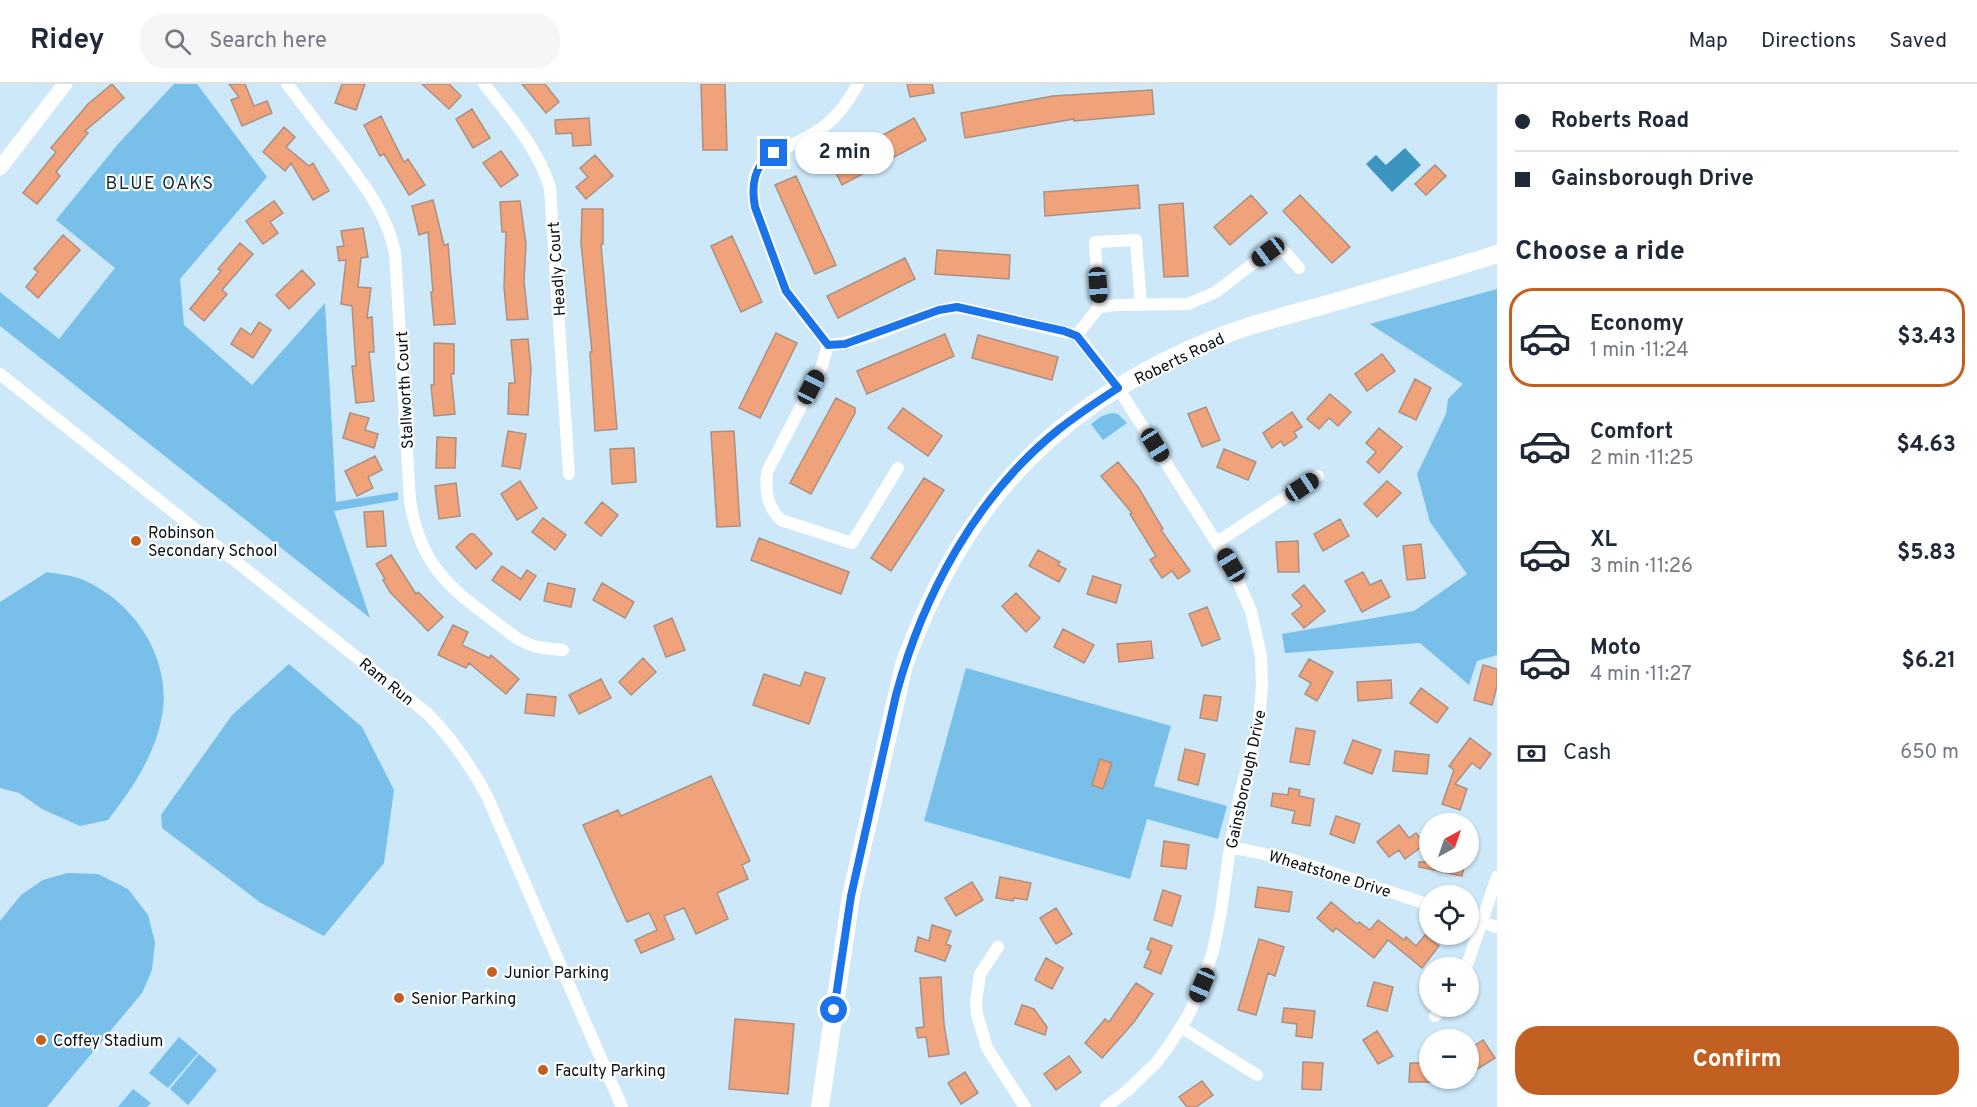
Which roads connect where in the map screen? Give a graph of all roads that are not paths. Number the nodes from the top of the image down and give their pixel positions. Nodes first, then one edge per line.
1 (65, 84) edge
2 (484, 84) edge
3 (858, 84) edge
4 (289, 85) edge
5 (0, 168) edge
6 (1497, 254) edge
7 (1299, 268) dead end
8 (1141, 305) junction
9 (1099, 307) junction
10 (1077, 336) junction
11 (828, 345) junction
12 (0, 374) edge
13 (1118, 388) junction
14 (898, 468) dead end
15 (569, 474) dead end
16 (1318, 476) dead end
17 (1217, 542) junction
18 (563, 650) dead end
19 (1230, 847) junction
20 (1497, 877) edge
21 (1419, 900) edge
22 (1479, 921) edge
23 (1482, 922) junction
24 (1497, 927) edge
25 (998, 947) dead end
26 (1470, 957) edge
27 (1182, 1028) junction
28 (1257, 1075) dead end
29 (622, 1107) edge
30 (820, 1107) edge
31 (1025, 1107) edge
32 (1106, 1107) edge

1 - 5 street
2 - 15 street, Headly Court
3 - 11 street
4 - 18 street, Stallworth Court
6 - 13 main road, Roberts Road
7 - 8 street
8 - 9 street
8 - 9 street
9 - 10 street
10 - 11 street
10 - 13 street, Gainsborough Drive
11 - 14 street
12 - 29 street, Ram Run
13 - 17 street, Gainsborough Drive
13 - 30 main road, Roberts Road
16 - 17 street
17 - 19 street, Gainsborough Drive
19 - 21 street, Wheatstone Drive
19 - 27 street, Gainsborough Drive
20 - 23 street
22 - 23 street
23 - 24 street
23 - 26 street
25 - 31 street
27 - 28 street
27 - 32 street, Gainsborough Drive

